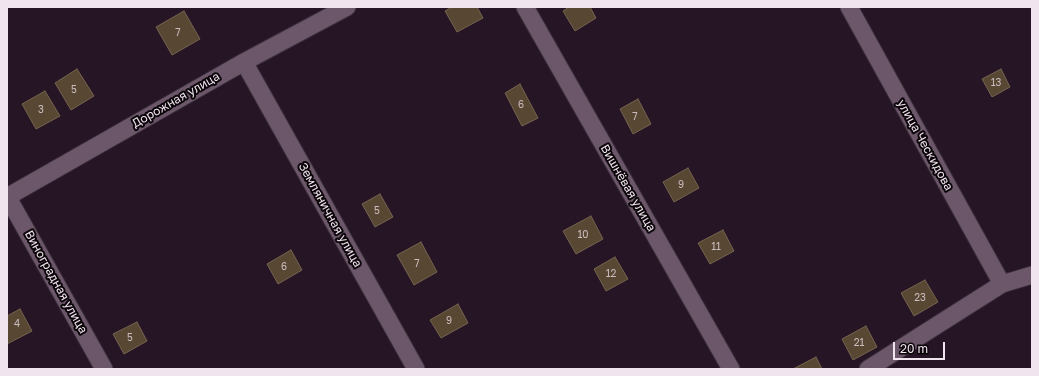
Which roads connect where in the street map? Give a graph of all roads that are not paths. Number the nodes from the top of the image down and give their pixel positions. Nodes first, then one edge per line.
1 (347, 7) edge
2 (525, 7) edge
3 (849, 7) edge
4 (244, 62) junction
5 (7, 197) edge
6 (1032, 275) edge
7 (1002, 284) junction
8 (104, 369) edge
9 (416, 369) edge
10 (731, 369) edge
11 (868, 369) edge

1 - 4 street, Дорожная улица
2 - 10 street, Вишнёвая улица
3 - 7 street, улица Ческидова
4 - 5 street, Дорожная улица
4 - 9 street, Земляничная улица
5 - 8 street, Виноградная улица
6 - 7 street
7 - 11 street

